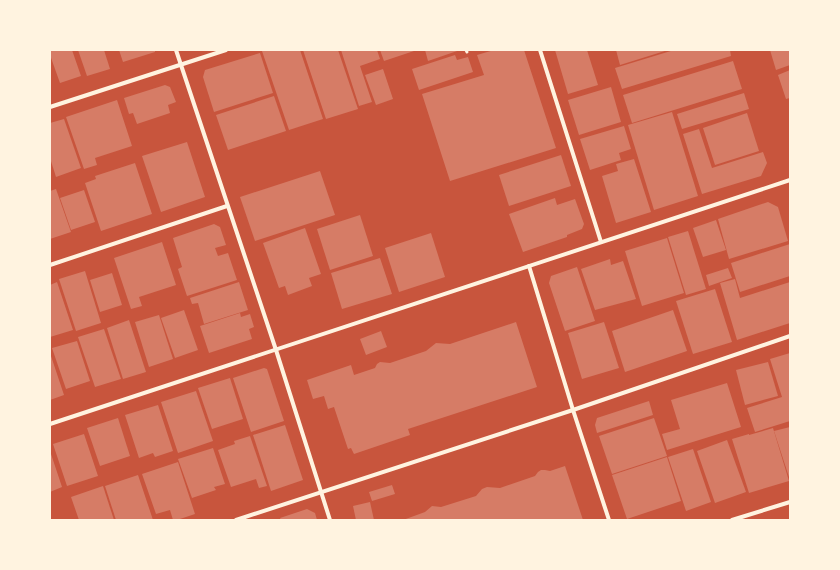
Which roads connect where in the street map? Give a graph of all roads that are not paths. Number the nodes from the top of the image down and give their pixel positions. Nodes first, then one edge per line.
1 (176, 50) edge
2 (226, 50) edge
3 (540, 50) edge
4 (181, 64) junction
5 (50, 107) edge
6 (790, 180) edge
7 (227, 206) junction
8 (601, 242) junction
9 (50, 265) edge
10 (529, 266) junction
11 (790, 336) edge
12 (276, 350) junction
13 (572, 410) junction
14 (50, 424) edge
15 (320, 492) junction
16 (790, 502) edge
17 (741, 519) edge
18 (236, 520) edge
19 (330, 520) edge
20 (609, 520) edge
21 (732, 520) edge

1 - 4 street
2 - 4 street
3 - 8 street
4 - 5 street
4 - 7 street
6 - 8 street
7 - 9 street
7 - 12 street
8 - 10 street
10 - 12 street
10 - 13 street
11 - 13 street
12 - 14 street
12 - 15 street
13 - 15 street
13 - 20 street
15 - 18 street
15 - 19 street
16 - 17 street
17 - 21 street

